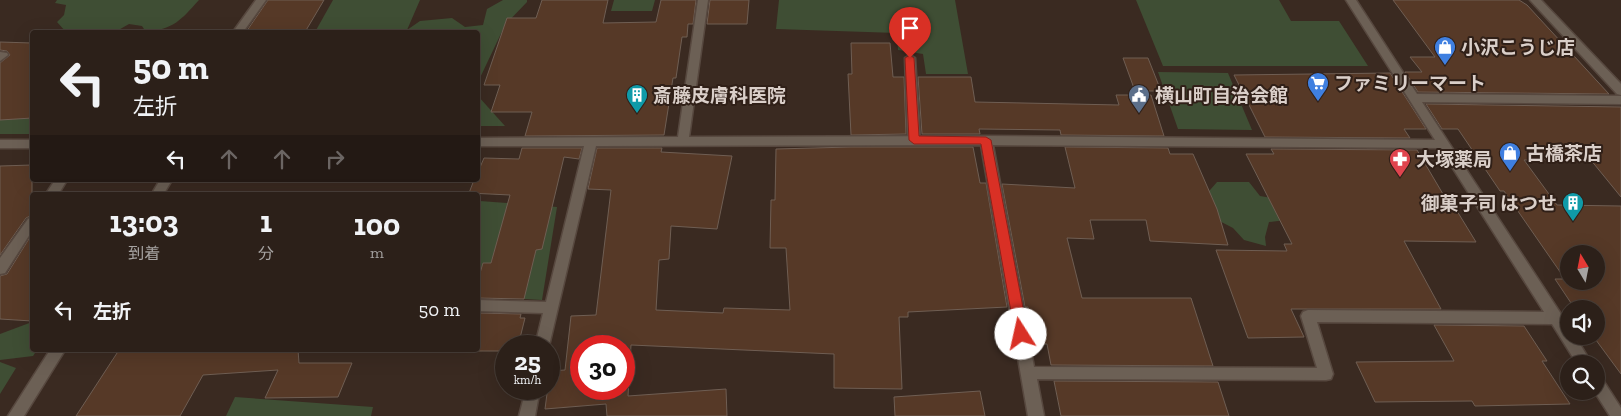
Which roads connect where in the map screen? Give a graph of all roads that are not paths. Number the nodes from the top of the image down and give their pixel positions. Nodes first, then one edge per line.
1 (261, 0) edge
2 (703, 0) edge
3 (1351, 0) edge
4 (1535, 0) edge
5 (239, 30) edge
6 (910, 58) dead end
7 (1621, 92) edge
8 (1414, 98) junction
9 (1621, 100) edge
10 (683, 140) junction
11 (914, 140) junction
12 (986, 140) junction
13 (591, 141) junction
14 (480, 142) edge
15 (0, 144) edge
16 (30, 144) edge
17 (1443, 144) junction
18 (30, 225) edge
19 (0, 269) edge
20 (480, 305) edge
21 (551, 308) junction
22 (1556, 318) junction
23 (545, 335) edge
24 (57, 352) edge
25 (1579, 355) edge
26 (1028, 373) junction
27 (1605, 396) edge
28 (531, 400) edge
29 (16, 416) edge
30 (527, 416) edge
31 (1036, 416) edge
32 (1618, 416) edge

1 - 5 street
2 - 10 street
3 - 8 street
4 - 7 street
6 - 11 street
8 - 9 street
8 - 17 street
10 - 11 street
10 - 13 street
11 - 12 street
12 - 17 street
12 - 26 street
13 - 14 street
13 - 21 street
15 - 16 street
17 - 22 street
18 - 19 street
20 - 21 street
21 - 23 street
22 - 25 street
22 - 26 street
24 - 29 street
26 - 31 street
27 - 32 street
28 - 30 street

